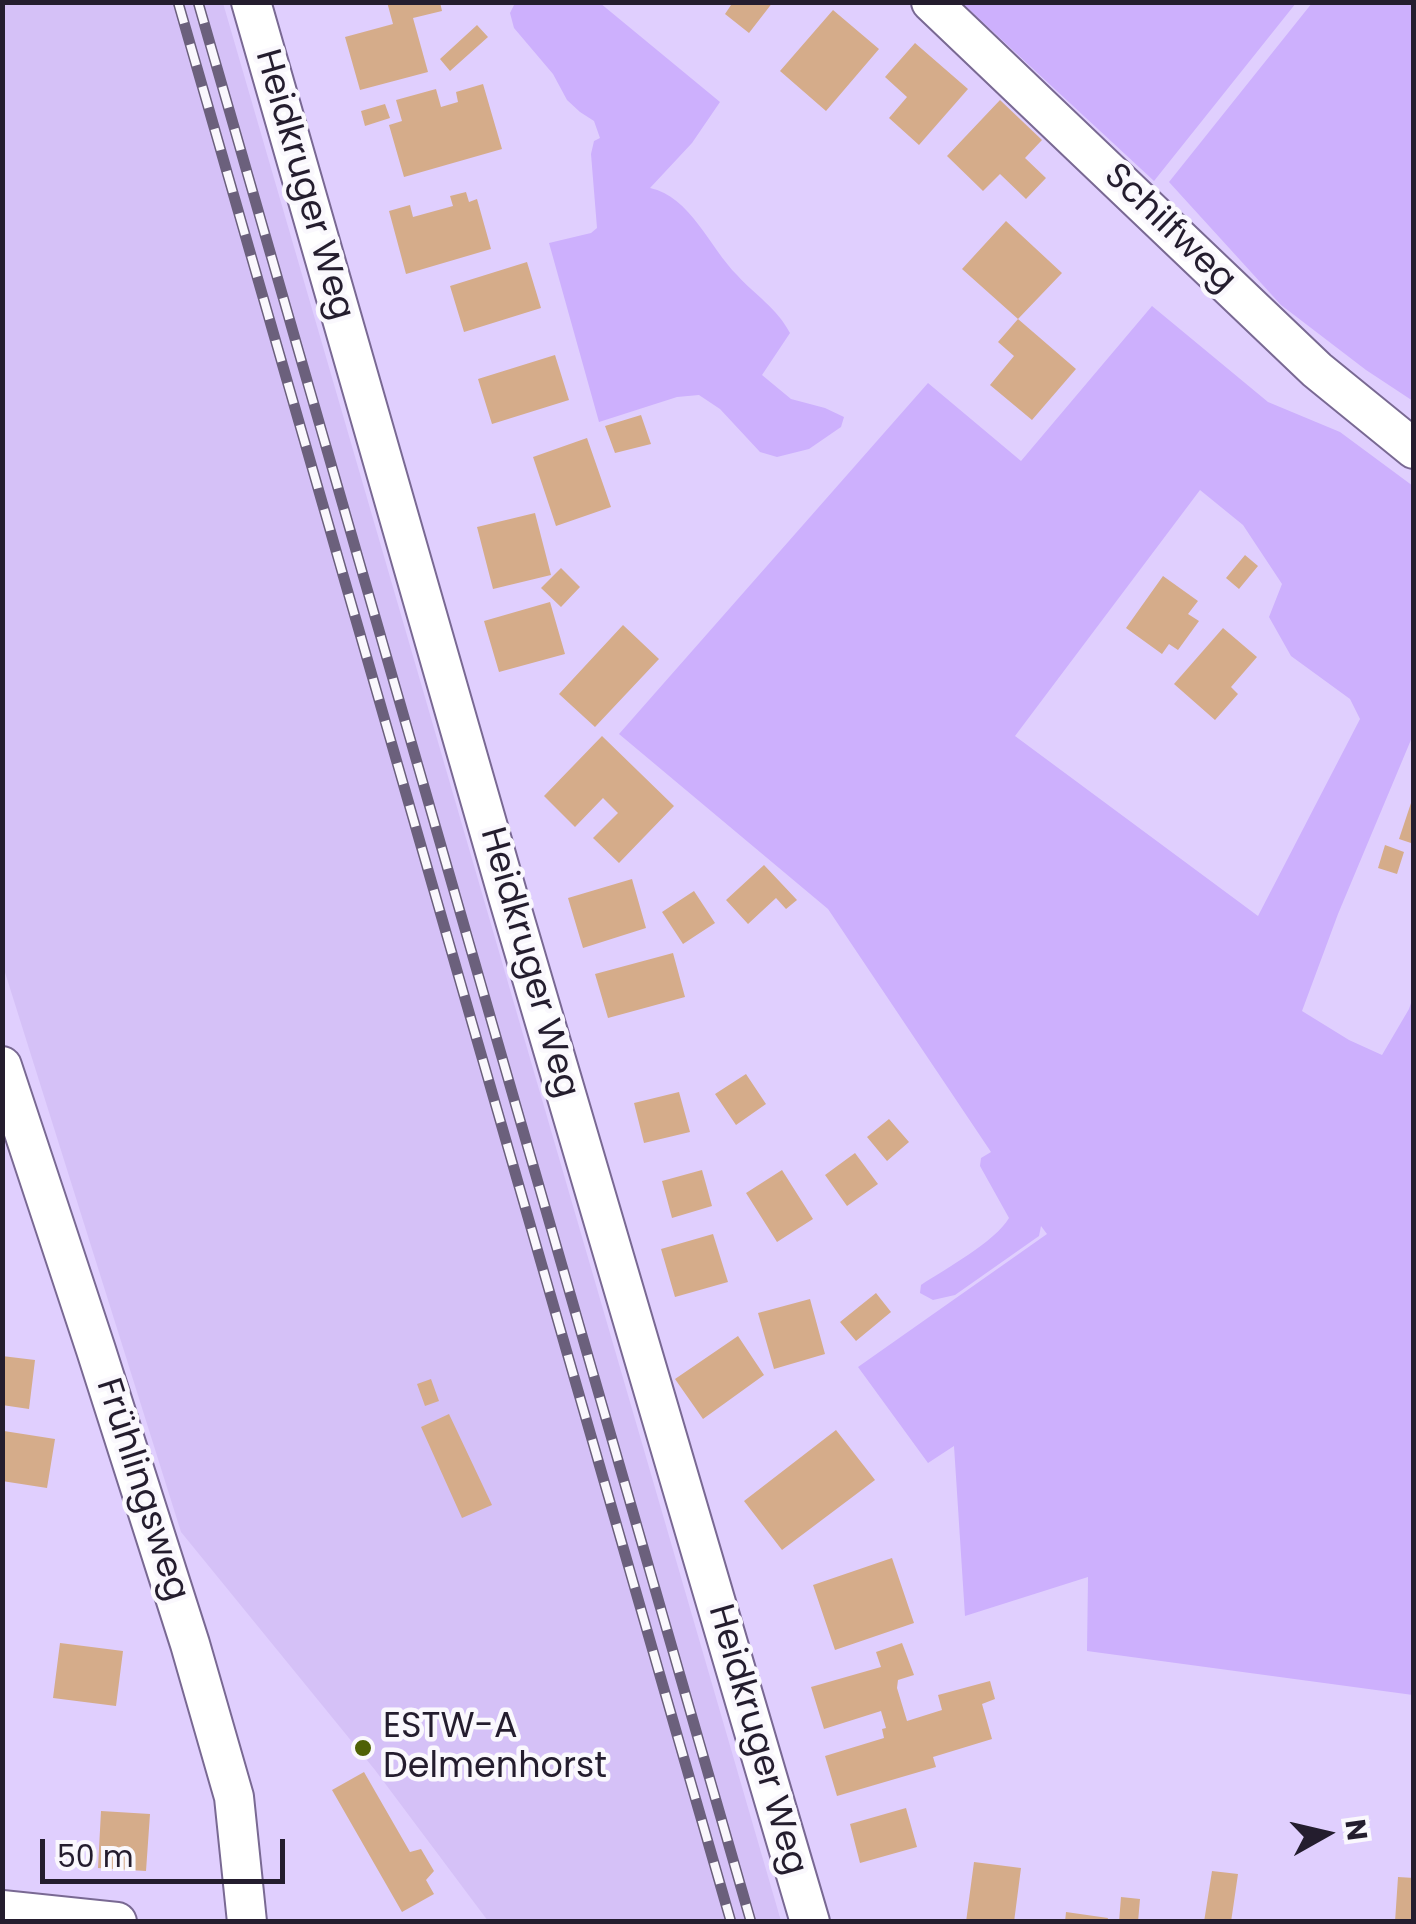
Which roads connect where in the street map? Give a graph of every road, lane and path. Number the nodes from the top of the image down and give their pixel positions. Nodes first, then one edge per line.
1 (251, 2) edge
2 (930, 2) edge
3 (1414, 449) edge
4 (2, 1066) edge
5 (2, 1910) edge
6 (117, 1922) edge
7 (247, 1922) edge
8 (810, 1922) edge

1 - 8 street, Heidkruger Weg
2 - 3 street, Schilfweg
4 - 7 street, Frühlingsweg
5 - 6 street

